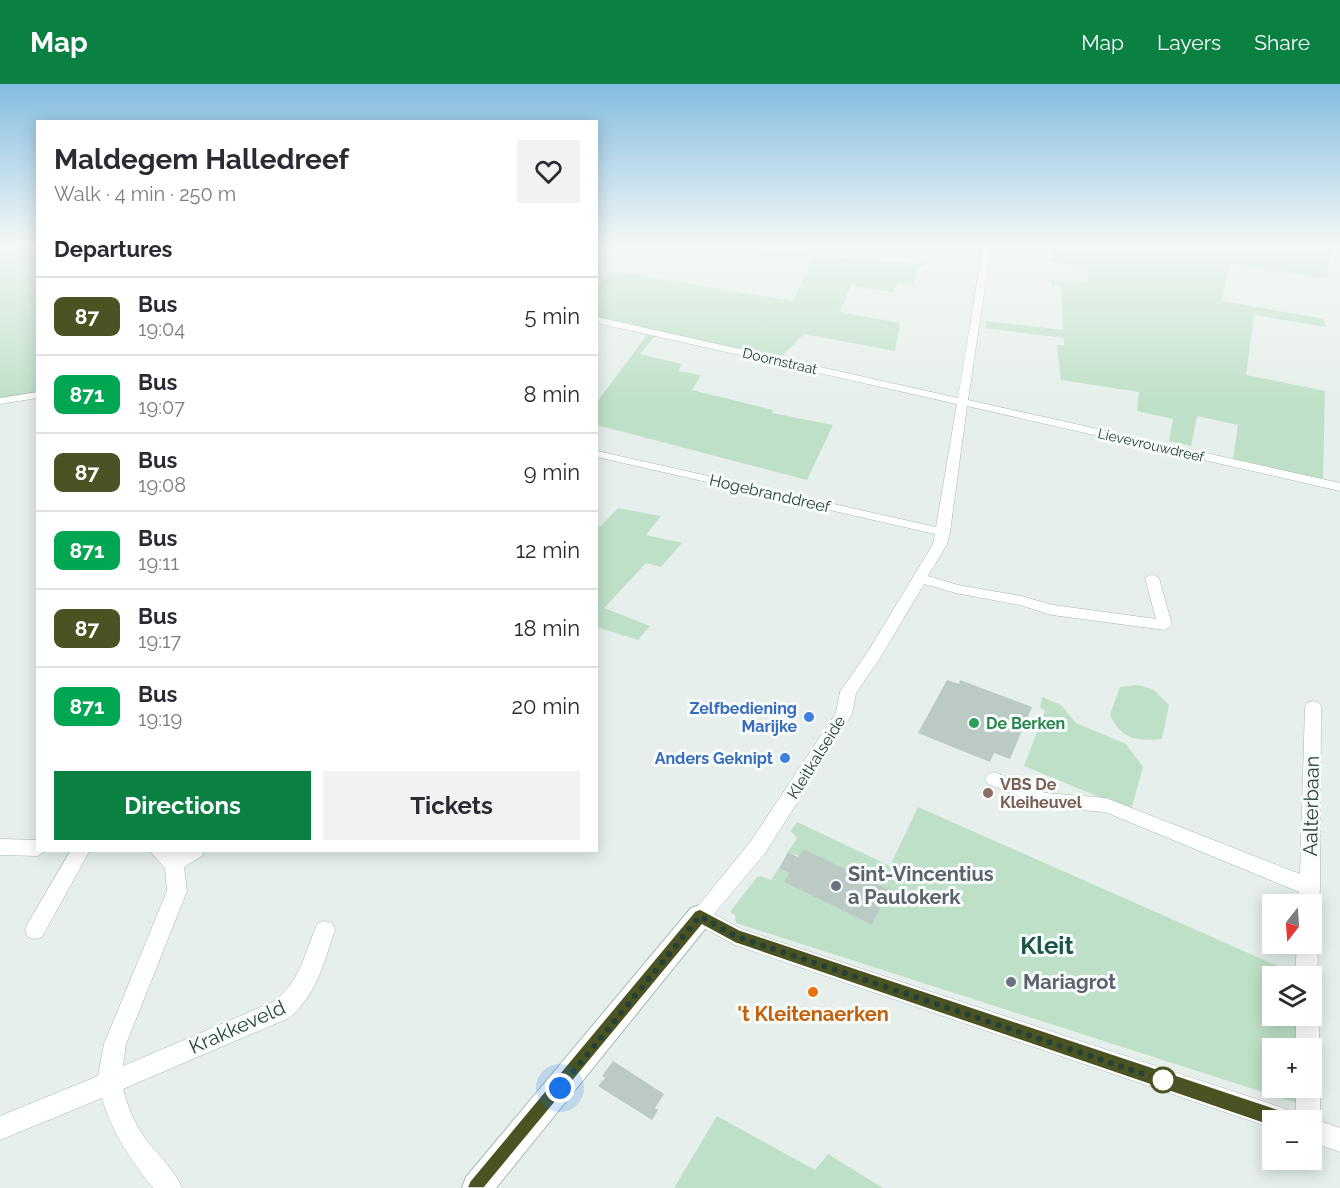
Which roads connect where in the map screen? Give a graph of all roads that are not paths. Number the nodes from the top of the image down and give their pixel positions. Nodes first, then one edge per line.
1 (979, 298) edge
2 (598, 320) edge
3 (36, 395) edge
4 (0, 401) edge
5 (962, 402) junction
6 (598, 454) edge
7 (1340, 487) edge
8 (943, 532) junction
9 (920, 578) junction
10 (1152, 578) dead end
11 (1313, 707) dead end
12 (994, 779) dead end
13 (0, 847) edge
14 (36, 848) edge
15 (80, 852) edge
16 (162, 852) edge
17 (192, 852) edge
18 (173, 864) junction
19 (1305, 894) edge
20 (1309, 894) edge
21 (700, 916) junction
22 (35, 930) dead end
23 (325, 930) dead end
24 (109, 1082) junction
25 (1262, 1113) edge
26 (0, 1128) edge
27 (1322, 1134) edge
28 (1340, 1140) edge
29 (169, 1188) edge
30 (477, 1188) edge

1 - 5 street, Kleitkalseide
2 - 5 street, Doornstraat
3 - 4 street
5 - 7 street, Lievevrouwdreef
5 - 8 street, Kleitkalseide
6 - 8 street, Hogebranddreef
8 - 9 street, Kleitkalseide
9 - 10 street
9 - 21 street, Kleitkalseide
11 - 20 street, Aalterbaan
12 - 19 street
13 - 14 street
15 - 22 street
16 - 18 street
17 - 18 street
18 - 24 street
21 - 25 street
21 - 30 street, Kleitkalseide
23 - 24 street, Krakkeveld
24 - 26 street, Krakkeveld
24 - 29 street
27 - 28 street

